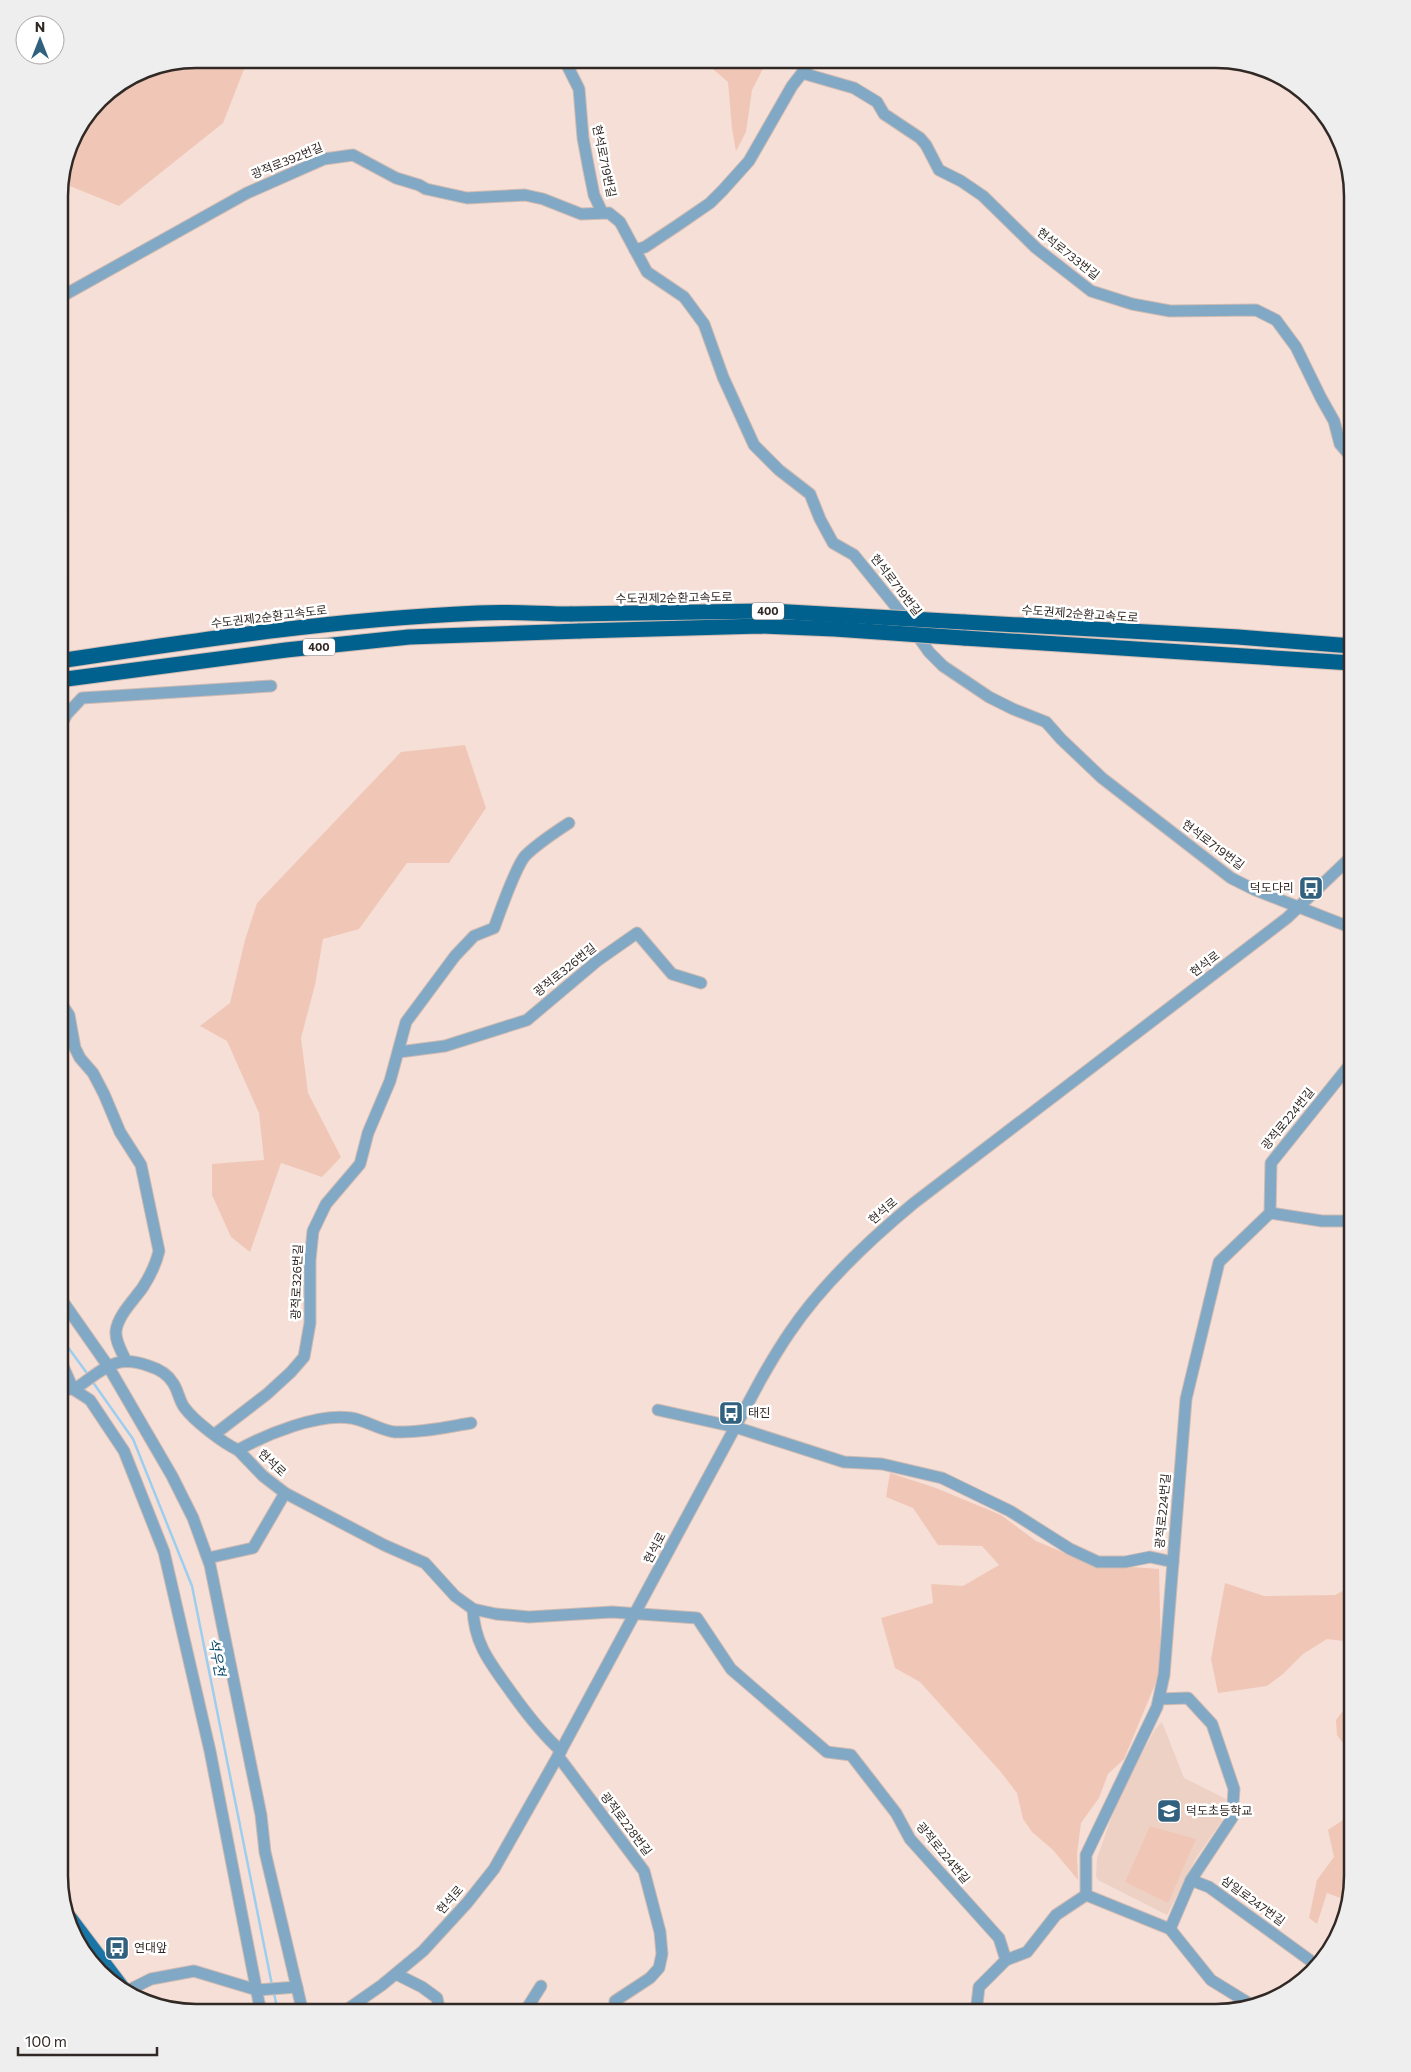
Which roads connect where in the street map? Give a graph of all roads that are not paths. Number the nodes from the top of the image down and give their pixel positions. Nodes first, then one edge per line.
1 (568, 68) edge
2 (806, 68) edge
3 (802, 73) junction
4 (602, 212) junction
5 (635, 250) junction
6 (68, 293) edge
7 (1344, 449) edge
8 (1238, 637) junction
9 (1344, 638) edge
10 (1344, 645) edge
11 (1121, 649) junction
12 (68, 661) edge
13 (1344, 663) edge
14 (1344, 671) edge
15 (68, 679) edge
16 (271, 686) dead end
17 (68, 714) edge
18 (569, 823) dead end
19 (1344, 864) edge
20 (1301, 907) junction
21 (1344, 925) edge
22 (701, 983) dead end
23 (68, 1013) edge
24 (399, 1052) junction
25 (1344, 1072) edge
26 (1270, 1213) junction
27 (1344, 1221) edge
28 (67, 1308) edge
29 (126, 1361) junction
30 (108, 1366) junction
31 (67, 1376) edge
32 (76, 1387) junction
33 (67, 1389) edge
34 (658, 1410) dead end
35 (472, 1423) dead end
36 (736, 1427) junction
37 (215, 1434) junction
38 (238, 1450) junction
39 (284, 1493) junction
40 (208, 1558) junction
41 (1173, 1562) junction
42 (473, 1609) junction
43 (634, 1614) junction
44 (1159, 1699) junction
45 (559, 1753) junction
46 (1190, 1880) junction
47 (1086, 1895) junction
48 (1170, 1929) junction
49 (79, 1931) edge
50 (1006, 1960) junction
51 (1311, 1961) edge
52 (111, 1972) edge
53 (396, 1974) junction
54 (541, 1986) dead end
55 (297, 1987) junction
56 (135, 1989) edge
57 (258, 1990) junction
58 (1245, 2001) edge
59 (260, 2004) edge
60 (302, 2004) edge
61 (354, 2004) edge
62 (438, 2004) edge
63 (530, 2004) edge
64 (615, 2004) edge
65 (977, 2004) edge

1 - 4 street, 현석로719번길
2 - 3 street
3 - 5 street
3 - 7 street, 현석로733번길
4 - 5 street, 현석로719번길
4 - 6 street, 광적로392번길
5 - 20 street, 현석로719번길
8 - 9 highway
8 - 10 highway, 수도권제2순환고속도로 / 400
8 - 12 highway, 수도권제2순환고속도로 / 400, bridge
11 - 13 highway, 400
11 - 14 highway
11 - 15 highway, 400, bridge
16 - 17 street
18 - 24 street, 광적로326번길
19 - 20 street
20 - 21 street, 현석로719번길
20 - 36 street, 현석로
22 - 24 street, 광적로326번길
23 - 29 street
24 - 37 street, 광적로326번길
25 - 26 street, 광적로224번길
26 - 27 street
26 - 41 street, 광적로224번길
28 - 30 street
29 - 30 street
29 - 37 street
30 - 32 street
30 - 40 street
31 - 32 street
32 - 33 street
32 - 57 street
34 - 36 street
35 - 38 street
36 - 41 street
36 - 43 street, 현석로
37 - 38 street
38 - 39 street, 현석로
39 - 40 street
39 - 42 street, 현석로
40 - 55 street
41 - 44 street, 광적로224번길
42 - 43 street
42 - 45 street
43 - 45 street, 현석로
43 - 50 street, 광적로224번길
44 - 46 street
44 - 47 street, 광적로224번길
45 - 53 street, 현석로
45 - 64 street, 광적로228번길
46 - 48 street
46 - 51 street, 삼일로247번길
47 - 48 street
47 - 50 street
48 - 58 street
49 - 52 main road
50 - 65 street
53 - 61 street, 현석로
53 - 62 street
54 - 63 street
55 - 57 street
55 - 60 street
56 - 57 street
57 - 59 street

